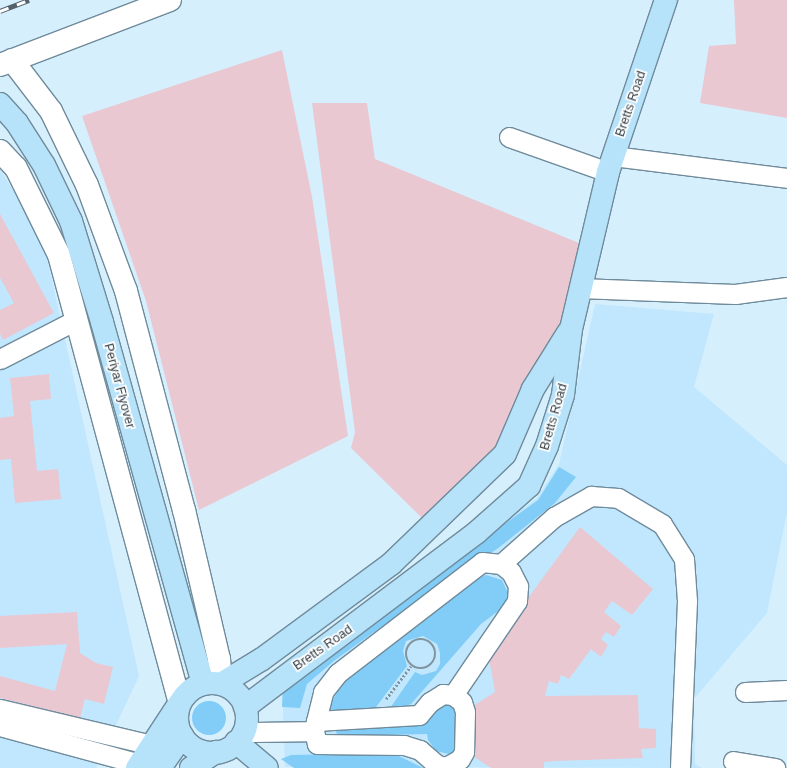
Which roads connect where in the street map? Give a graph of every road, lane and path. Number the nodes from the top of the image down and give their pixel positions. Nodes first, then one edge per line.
1 (170, 0) edge
2 (666, 0) edge
3 (6, 62) edge
4 (0, 104) edge
5 (509, 137) dead end
6 (0, 152) edge
7 (611, 164) junction
8 (787, 178) edge
9 (787, 287) edge
10 (579, 288) junction
11 (76, 320) junction
12 (571, 329) junction
13 (0, 359) edge
14 (500, 564) junction
15 (411, 666) junction
16 (207, 679) junction
17 (787, 690) edge
18 (746, 692) dead end
19 (453, 695) junction
20 (180, 702) junction
21 (245, 707) junction
22 (0, 709) edge
23 (373, 718) junction
24 (0, 726) edge
25 (315, 726) junction
26 (182, 736) junction
27 (240, 737) junction
28 (152, 745) junction
29 (216, 752) junction
30 (734, 761) dead end
31 (146, 766) edge
32 (192, 768) edge
33 (267, 768) edge
34 (447, 768) edge
35 (680, 768) edge
36 (775, 768) edge

1 - 3 street
2 - 7 main road, Bretts Road
3 - 16 street
4 - 16 main road, Periyar Flyover
5 - 7 street
6 - 11 street
7 - 8 street
7 - 10 main road, Bretts Road
9 - 10 street
10 - 12 main road, Bretts Road
11 - 13 street
11 - 20 street
12 - 16 main road
12 - 21 main road, Bretts Road
14 - 19 street
14 - 25 street
14 - 35 street
15 - 15 path
15 - 23 path
16 - 20 main road
16 - 21 main road
17 - 18 street
19 - 23 street
19 - 34 street
20 - 26 main road
20 - 28 main road
21 - 27 main road
22 - 28 street
23 - 25 street
24 - 31 street
25 - 27 street
25 - 34 street
26 - 29 main road
26 - 31 main road
27 - 29 main road
27 - 33 main road
28 - 31 main road
29 - 32 main road
30 - 36 street

